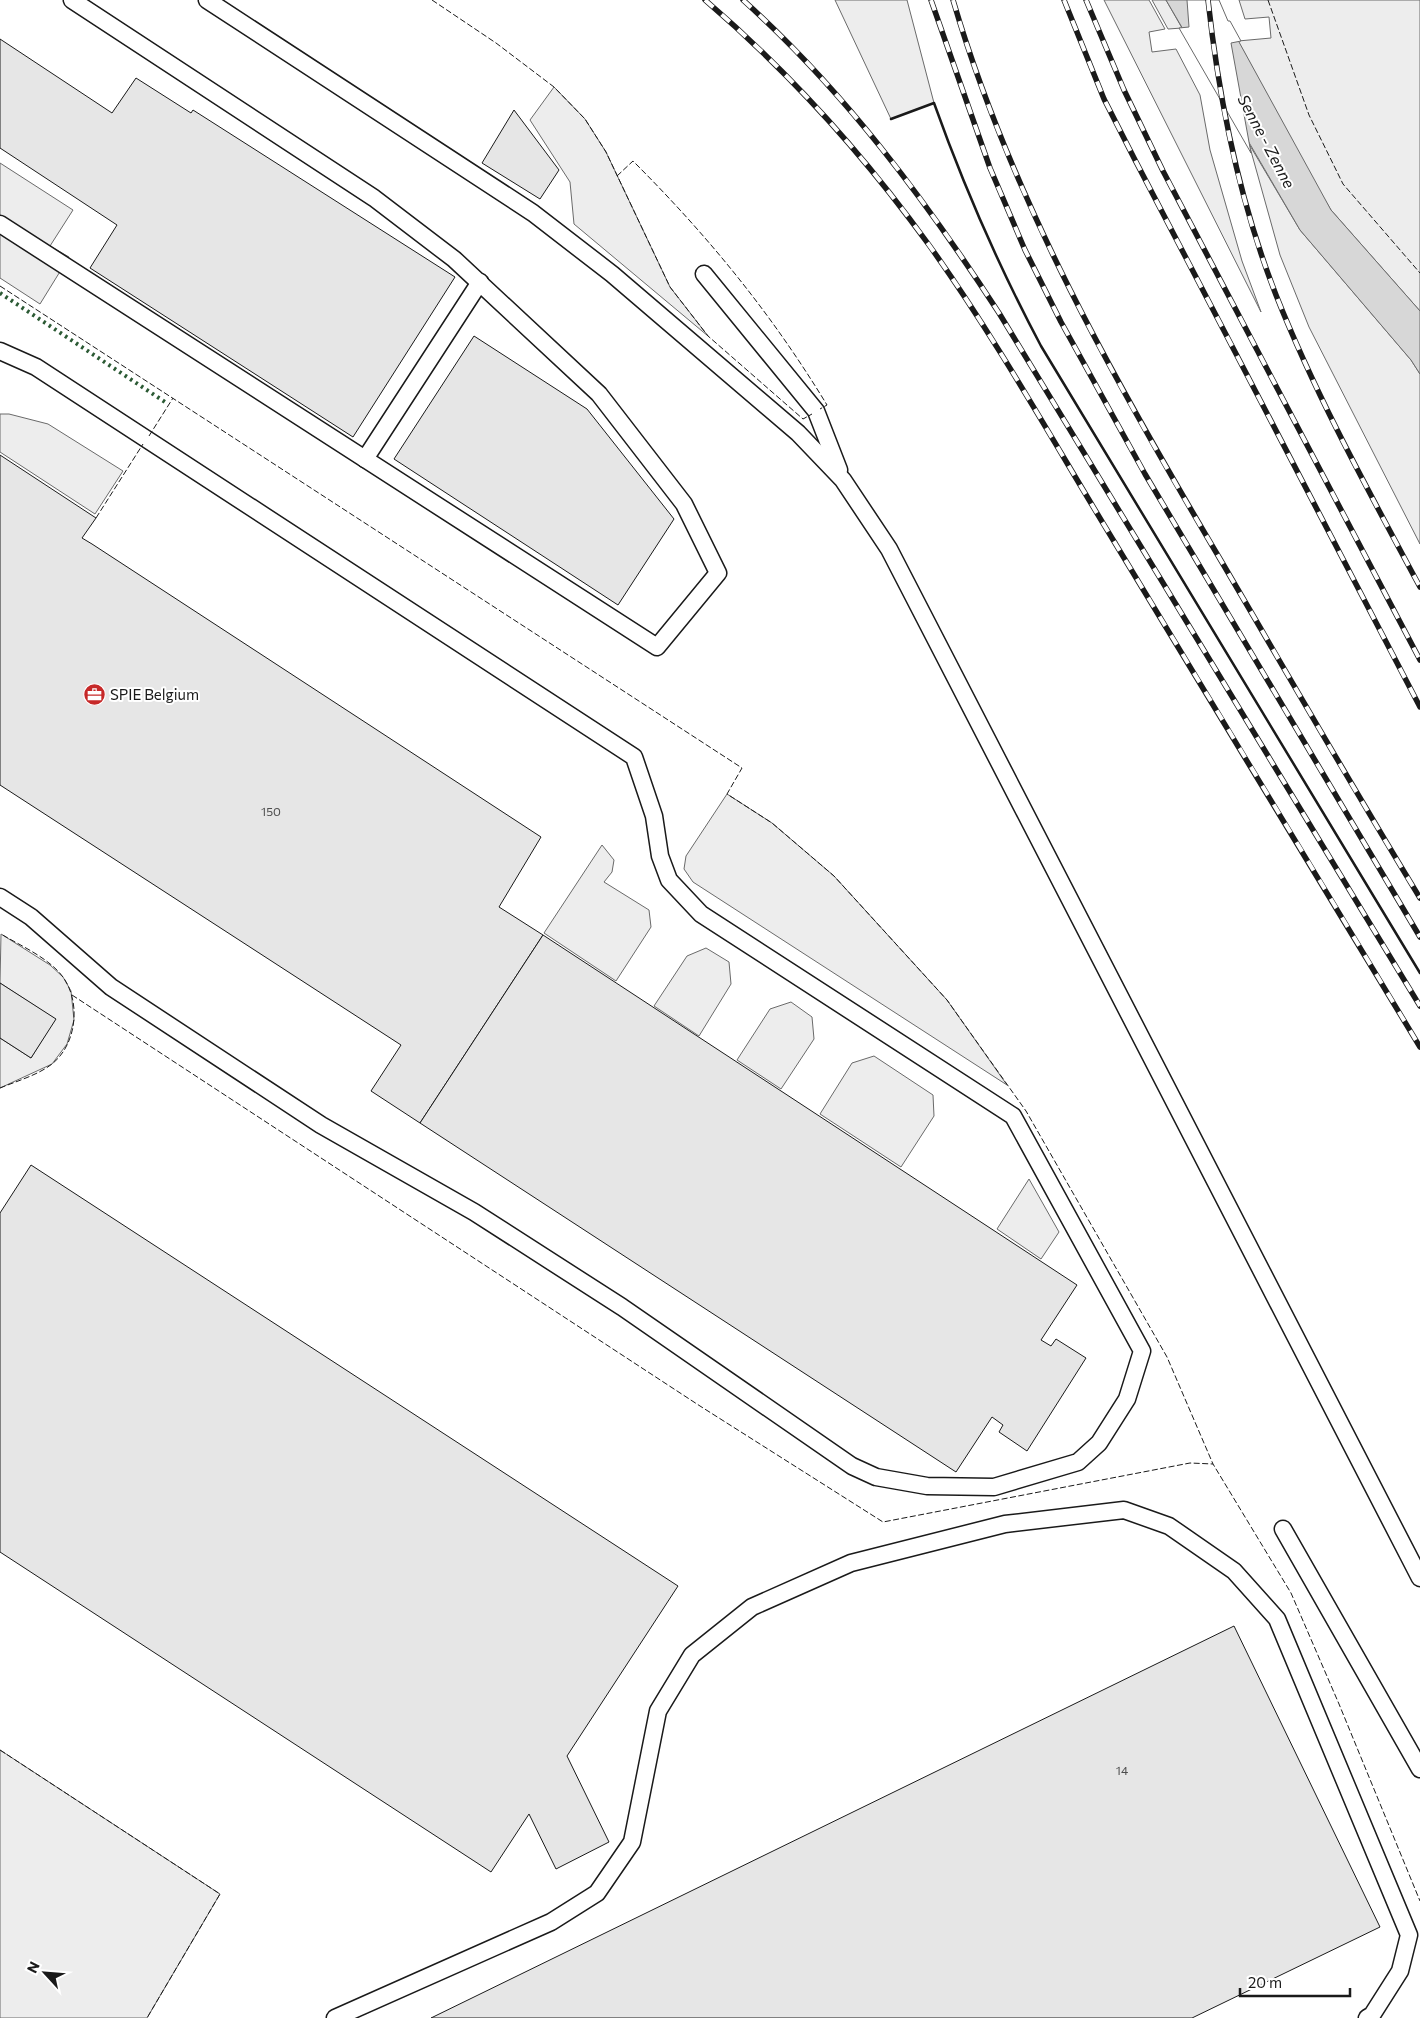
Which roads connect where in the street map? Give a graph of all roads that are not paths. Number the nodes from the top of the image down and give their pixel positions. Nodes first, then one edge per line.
1 (72, 0) edge
2 (207, 0) edge
3 (0, 224) edge
4 (704, 274) dead end
5 (480, 282) junction
6 (0, 351) edge
7 (365, 459) junction
8 (842, 480) junction
9 (0, 897) edge
10 (1283, 1529) dead end
11 (1420, 1578) edge
12 (1420, 1769) edge
13 (336, 2018) edge
14 (1367, 2018) edge

1 - 5 lane
2 - 8 lane
3 - 7 lane
4 - 8 lane
5 - 7 lane
5 - 7 lane
6 - 9 lane
8 - 11 lane
10 - 12 lane
13 - 14 lane

